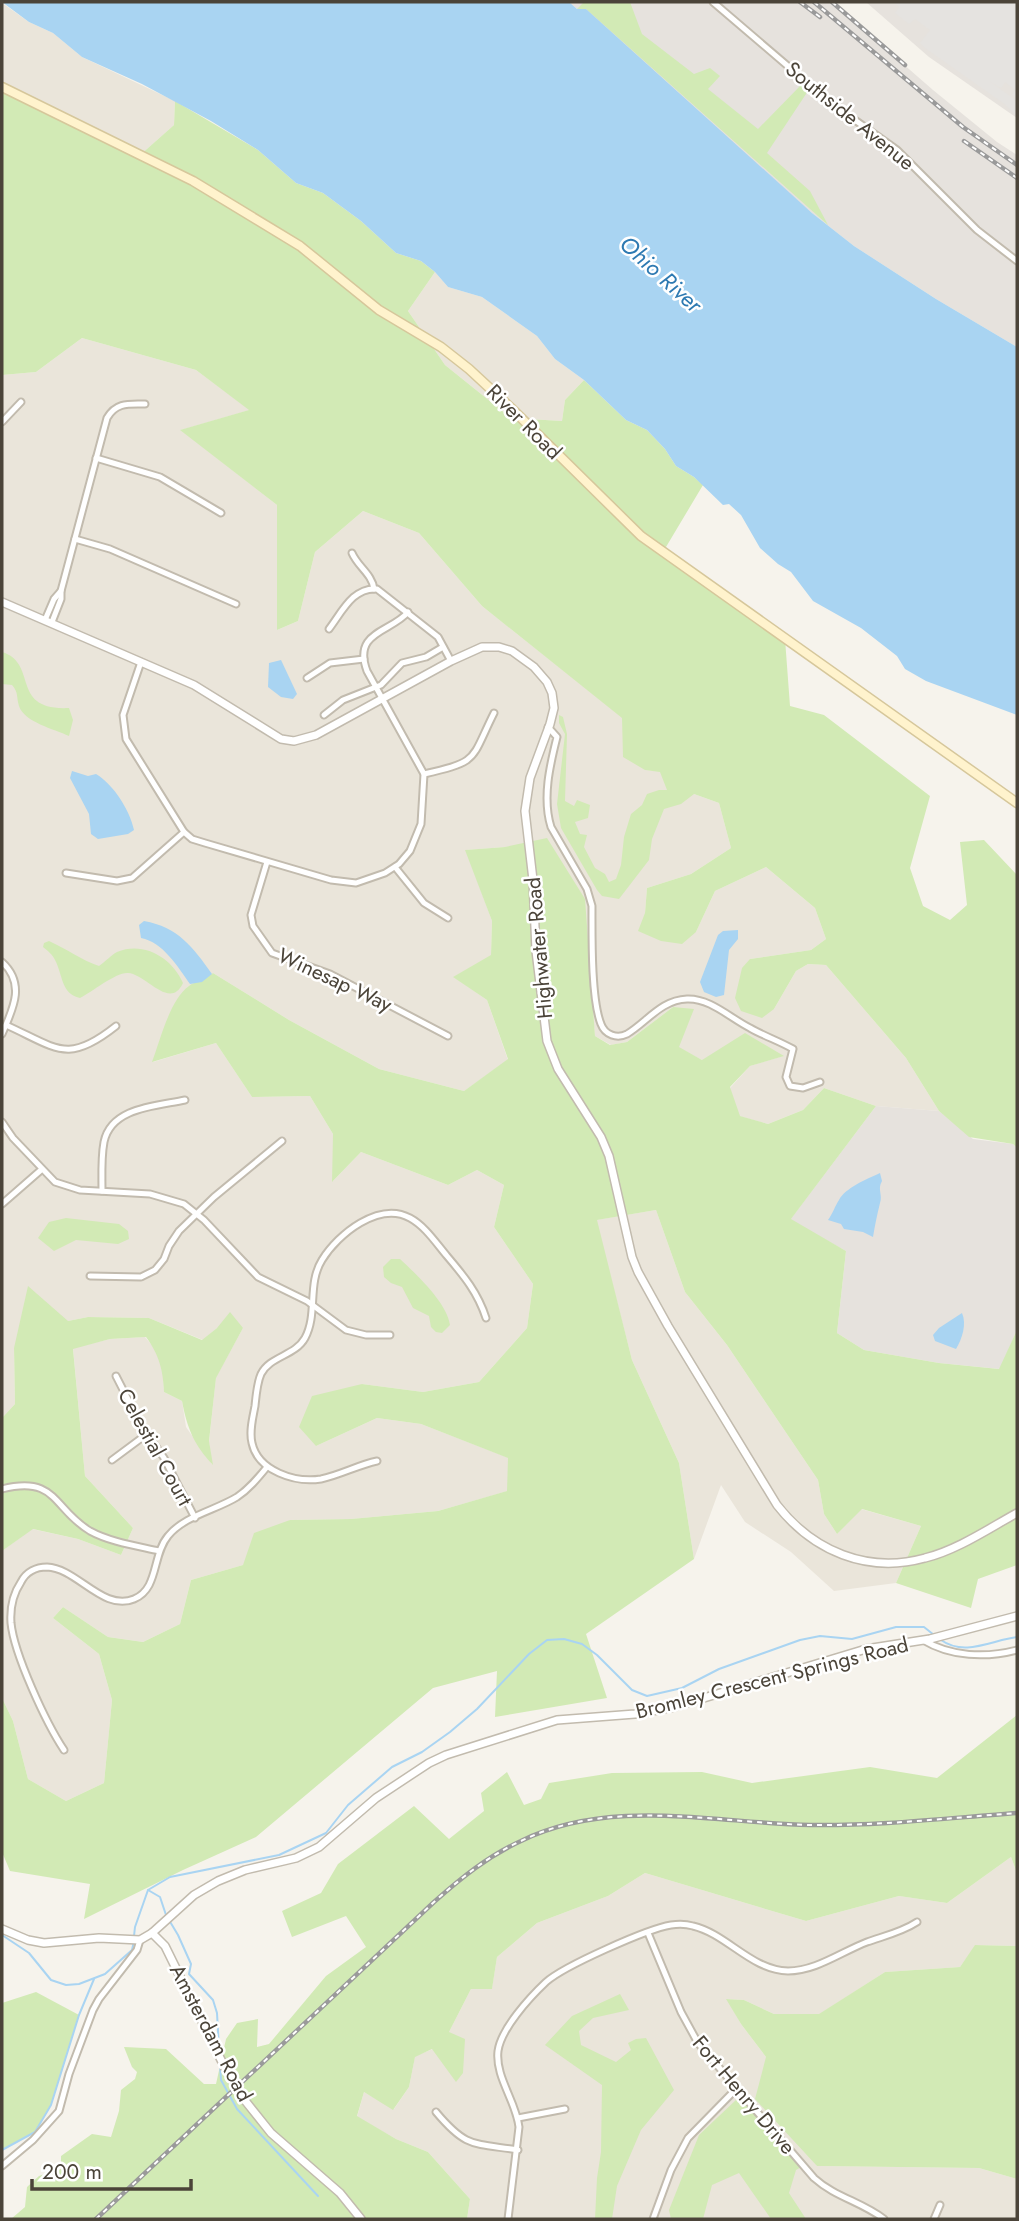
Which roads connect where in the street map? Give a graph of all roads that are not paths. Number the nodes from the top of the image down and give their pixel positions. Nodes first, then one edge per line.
1 (713, 2) edge
2 (2, 87) edge
3 (1017, 261) edge
4 (21, 402) dead end
5 (145, 404) dead end
6 (2, 422) edge
7 (96, 458) junction
8 (221, 513) dead end
9 (75, 539) junction
10 (352, 553) dead end
11 (374, 589) junction
12 (2, 602) edge
13 (236, 604) dead end
14 (408, 612) junction
15 (48, 621) junction
16 (329, 629) dead end
17 (443, 647) junction
18 (364, 659) junction
19 (451, 661) junction
20 (141, 662) junction
21 (307, 678) dead end
22 (377, 687) junction
23 (383, 698) junction
24 (494, 713) dead end
25 (324, 715) dead end
26 (548, 727) junction
27 (424, 774) junction
28 (1017, 803) edge
29 (184, 832) junction
30 (267, 862) junction
31 (395, 867) junction
32 (65, 873) dead end
33 (448, 918) dead end
34 (2, 962) edge
35 (6, 1025) junction
36 (116, 1026) dead end
37 (2, 1034) edge
38 (448, 1036) dead end
39 (821, 1082) dead end
40 (185, 1100) dead end
41 (2, 1122) edge
42 (282, 1140) dead end
43 (41, 1170) junction
44 (102, 1191) junction
45 (2, 1204) edge
46 (198, 1214) junction
47 (90, 1276) dead end
48 (311, 1304) junction
49 (486, 1318) dead end
50 (390, 1335) dead end
51 (116, 1376) dead end
52 (147, 1434) junction
53 (112, 1460) dead end
54 (377, 1461) dead end
55 (267, 1467) junction
56 (2, 1489) edge
57 (1017, 1513) edge
58 (195, 1518) junction
59 (159, 1551) junction
60 (1017, 1616) edge
61 (927, 1640) junction
62 (1017, 1650) edge
63 (64, 1750) dead end
64 (916, 1922) dead end
65 (2, 1929) edge
66 (152, 1933) junction
67 (648, 1933) junction
68 (135, 1940) junction
69 (737, 2088) junction
70 (565, 2109) dead end
71 (436, 2112) dead end
72 (518, 2118) junction
73 (518, 2150) junction
74 (2, 2166) edge
75 (940, 2205) dead end
76 (362, 2219) edge
77 (508, 2219) edge
78 (653, 2219) edge
79 (884, 2219) edge
80 (934, 2219) edge

1 - 3 street, Southside Avenue
2 - 28 main road, River Road
4 - 6 street
5 - 7 street
7 - 8 street
7 - 9 street
9 - 13 street
9 - 15 street
10 - 11 street
11 - 14 street
11 - 16 street
12 - 15 street, Highwater Road
14 - 17 street
14 - 18 street
15 - 20 street, Highwater Road
17 - 19 street
17 - 22 street
18 - 21 street
18 - 22 street
19 - 23 street, Highwater Road
19 - 26 street, Highwater Road
20 - 23 street, Highwater Road
20 - 29 street
22 - 23 street
22 - 25 street
23 - 27 street
24 - 27 street
26 - 39 street
26 - 57 street, Highwater Road
27 - 31 street
29 - 30 street
29 - 32 street
30 - 31 street
30 - 38 street, Winesap Way
31 - 33 street
34 - 35 street
35 - 36 street
35 - 37 street
40 - 44 street
41 - 43 street
42 - 46 street
43 - 44 street
43 - 45 street
44 - 46 street
46 - 47 street
46 - 48 street
48 - 49 street
48 - 50 street
48 - 55 street
51 - 52 street, Celestial Court
52 - 53 street
52 - 58 street, Celestial Court
54 - 55 street
55 - 58 street
56 - 59 street
58 - 59 street
59 - 63 street
60 - 61 street, Bromley Crescent Springs Road
61 - 62 street
61 - 66 street, Bromley Crescent Springs Road
64 - 67 street
65 - 68 street
66 - 68 street, Bromley Crescent Springs Road
66 - 76 street, Amsterdam Road
67 - 69 street, Fort Henry Drive
67 - 72 street
68 - 74 street
69 - 78 street
69 - 79 street, Fort Henry Drive
70 - 72 street
71 - 73 street
72 - 73 street
73 - 77 street
75 - 80 street

